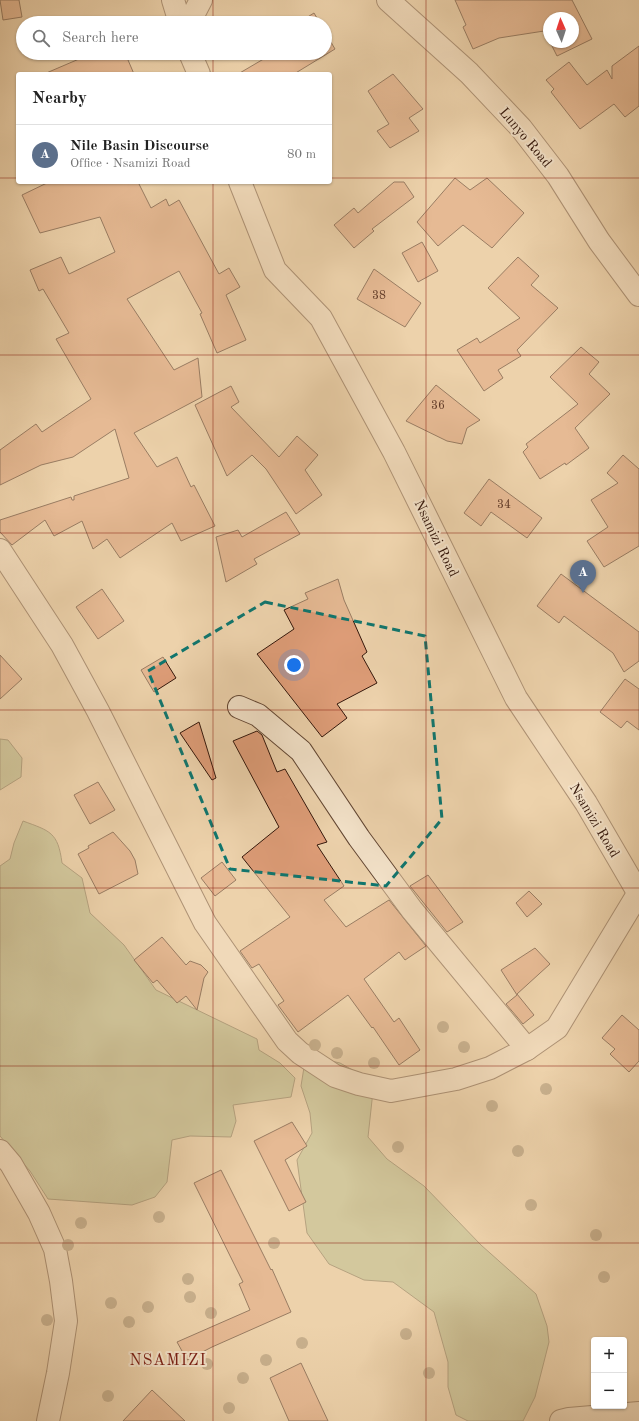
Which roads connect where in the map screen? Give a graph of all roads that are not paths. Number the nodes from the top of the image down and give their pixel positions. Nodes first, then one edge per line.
1 (173, 0) edge
2 (202, 0) edge
3 (388, 0) edge
4 (178, 16) edge
5 (193, 16) edge
6 (193, 60) edge
7 (198, 72) edge
8 (241, 184) edge
9 (639, 295) edge
10 (0, 550) edge
11 (239, 707) dead end
12 (639, 894) edge
13 (527, 1048) junction
14 (0, 1151) edge
15 (639, 1413) edge
16 (48, 1421) edge
17 (561, 1421) edge

1 - 4 street
2 - 5 street
3 - 9 street, Lunyo Road
6 - 7 street
8 - 12 street, Nsamizi Road
10 - 13 street
11 - 13 street
12 - 13 street
14 - 16 street
15 - 17 street

